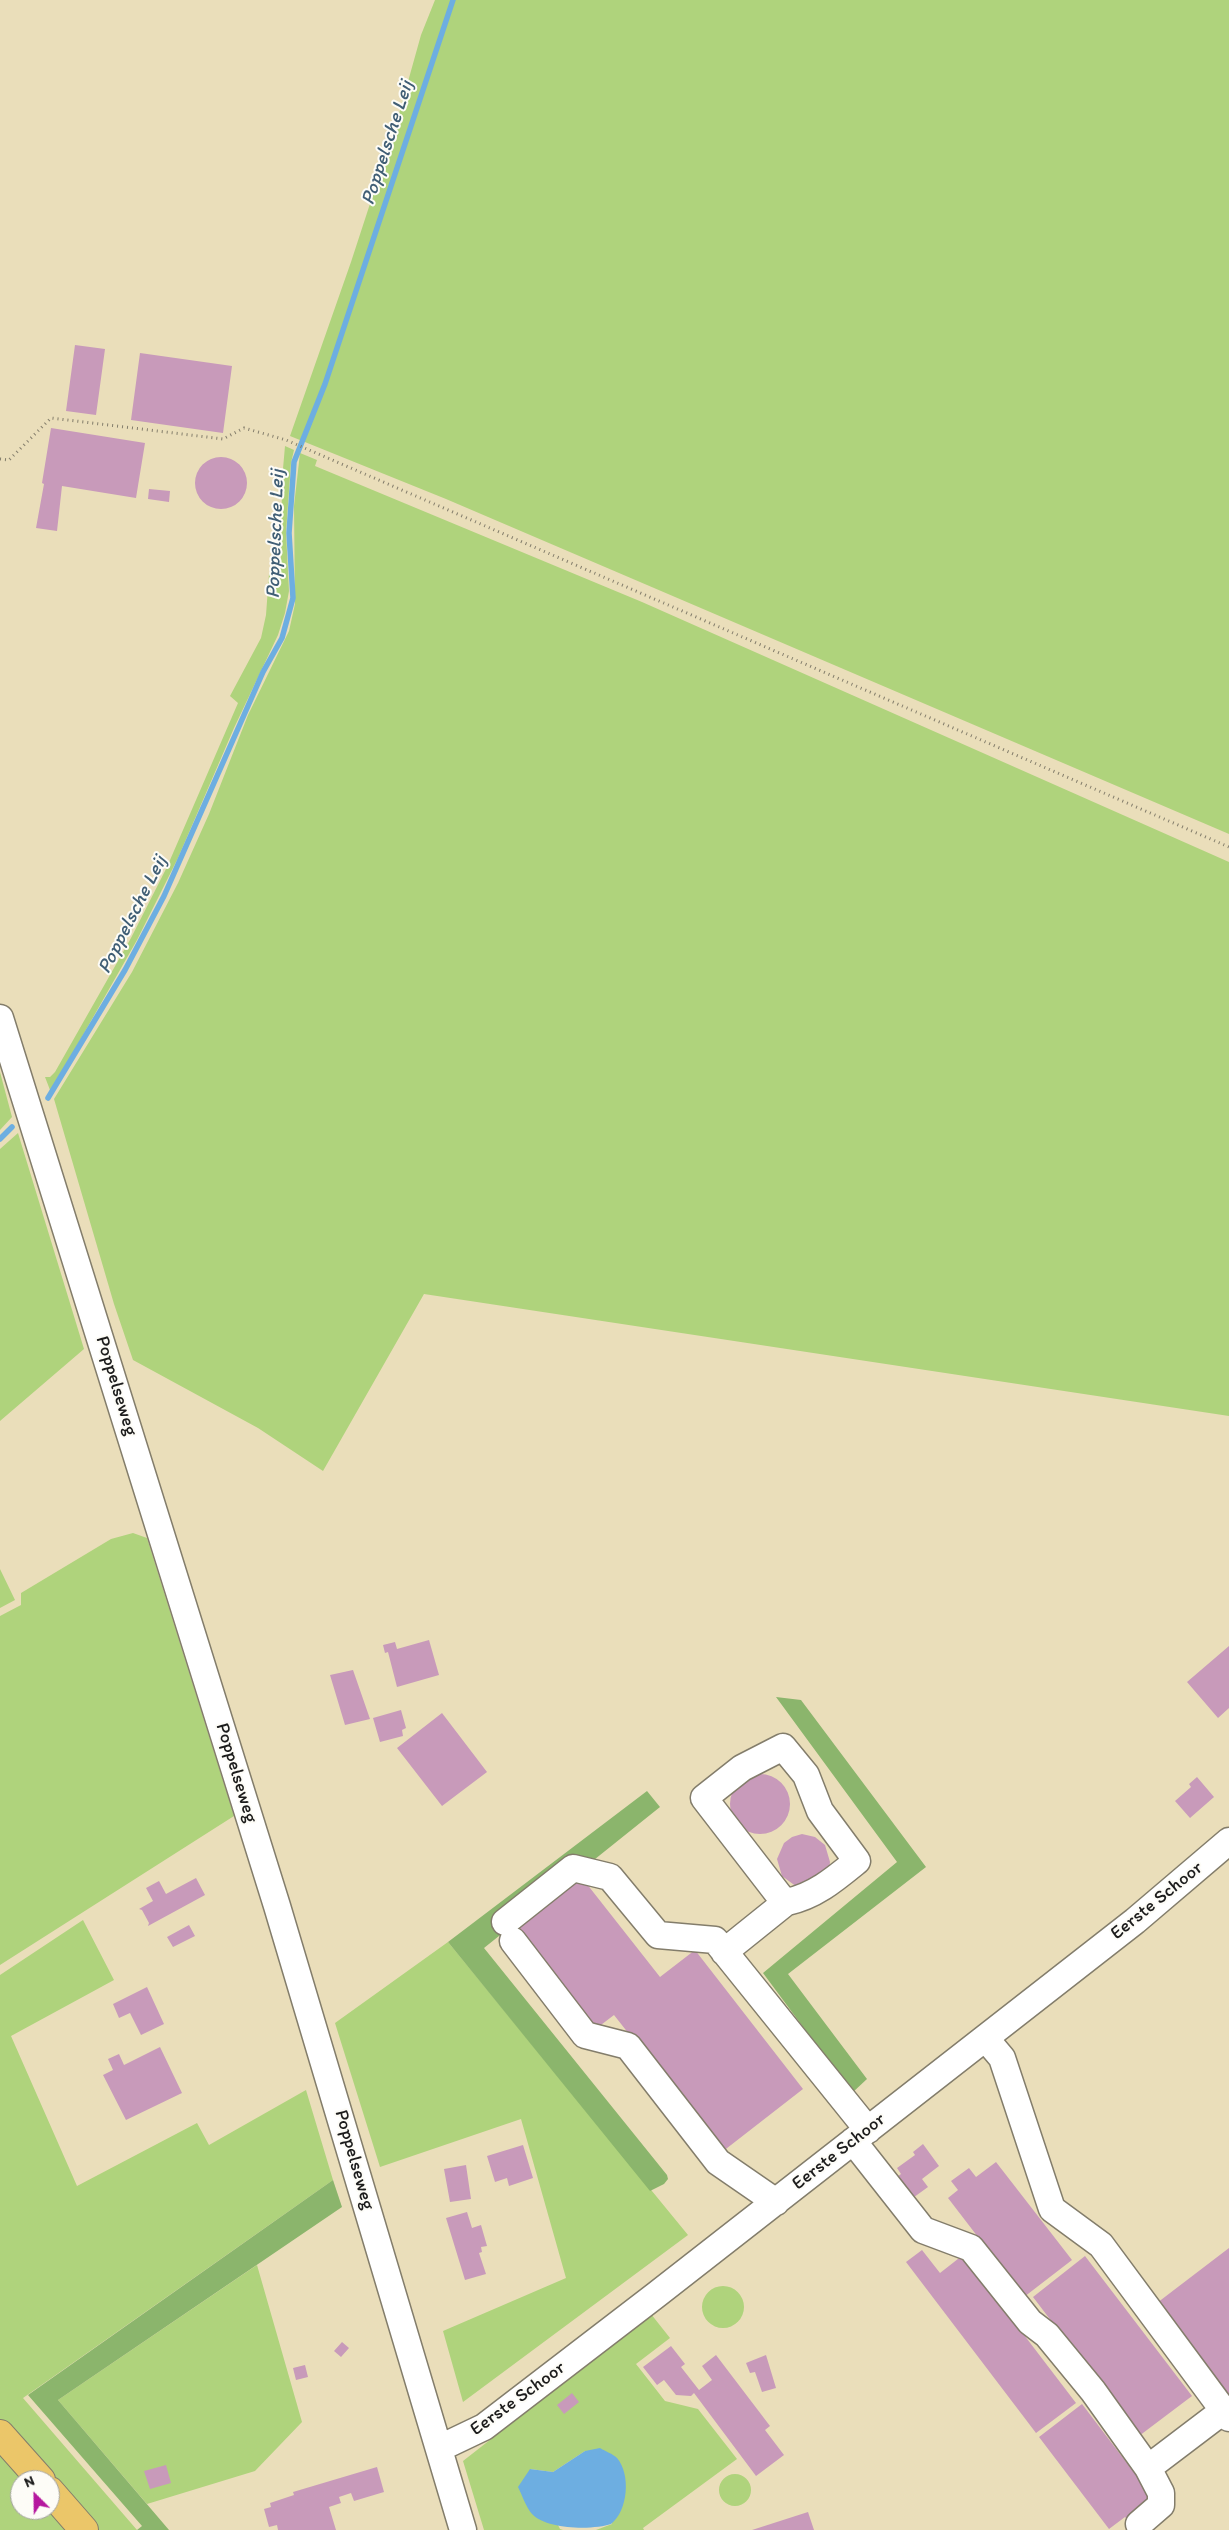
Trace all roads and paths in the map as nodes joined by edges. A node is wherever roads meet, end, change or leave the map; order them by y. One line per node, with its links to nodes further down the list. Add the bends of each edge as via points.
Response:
1 (0, 459): 2 (path, via 8,460 51,418 223,439 244,428 286,440)
2 (1229, 846)
3 (0, 1018): 12 (street, Poppelseweg, via 274,1897)
4 (1229, 1841): 7 (street, Eerste Schoor, via 1135,1921)
5 (785, 1903): 5 (street, via 805,1898 826,1886 857,1861 820,1811 806,1775 783,1747 742,1768 704,1798); 6 (street)
6 (724, 1952): 8 (street); 9 (street, via 715,1940 658,1935 610,1877 573,1868 509,1932 585,2035 628,2046 718,2162)
7 (986, 2039): 8 (street, Eerste Schoor); 10 (street, via 1002,2058 1052,2209 1101,2245)
8 (861, 2135): 9 (street, Eerste Schoor); 13 (street, via 923,2230 971,2248 1030,2322 1047,2335 1093,2391)
9 (776, 2202): 12 (street, Eerste Schoor, via 484,2427)
10 (1226, 2414): 13 (street)
11 (0, 2434): 14 (main road)
12 (440, 2448): 18 (street, Poppelseweg)
13 (1148, 2468): 16 (street, via 1161,2493 1161,2505)
14 (32, 2470)
15 (60, 2502): 17 (main road)
16 (1139, 2524)
17 (84, 2530)
18 (463, 2530)

